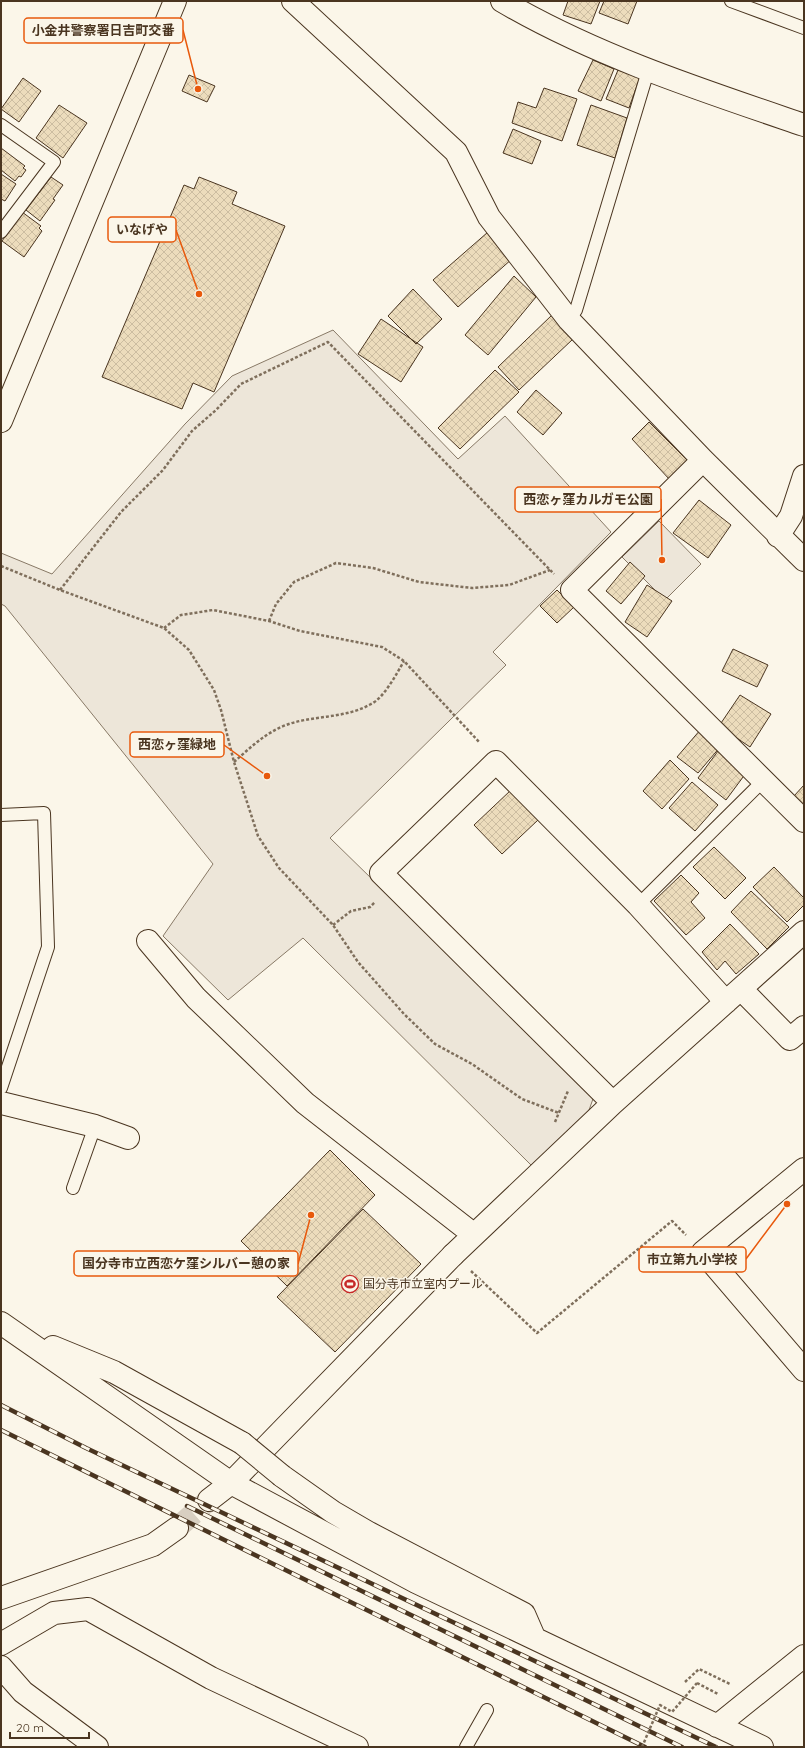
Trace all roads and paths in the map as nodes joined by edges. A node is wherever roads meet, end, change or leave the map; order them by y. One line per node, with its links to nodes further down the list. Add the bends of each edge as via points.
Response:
1 (175, 1): 11 (street)
2 (293, 1): 10 (street, via 456,152 489,217)
3 (502, 1): 6 (street, via 524,14)
4 (732, 1): 5 (lane)
5 (804, 28)
6 (648, 71): 7 (street); 10 (lane, via 576,310)
7 (804, 125)
8 (1, 126): 9 (lane, via 54,162)
9 (1, 232)
10 (570, 320): 12 (street)
11 (1, 421)
12 (703, 460): 15 (street); 20 (street)
13 (804, 476): 14 (street)
14 (798, 513): 15 (street)
15 (778, 536): 16 (street)
16 (804, 560)
17 (1, 566): 19 (path)
18 (550, 570): 19 (path, via 328,342 241,384 192,431 163,470 121,512); 20 (path); 21 (path, via 509,585 472,588 419,582 373,568 336,563 294,582 276,604)
19 (60, 590): 22 (path)
20 (572, 590): 26 (street)
21 (269, 621): 22 (path, via 213,610 181,615); 23 (path, via 300,631 382,647)
22 (164, 628): 24 (path, via 189,650 214,690)
23 (404, 661): 24 (path, via 388,686 372,704 341,715 286,725 262,738); 25 (path)
24 (234, 762): 31 (path, via 258,836 279,868)
25 (496, 762): 29 (street, via 381,873); 30 (street)
26 (763, 781): 28 (street); 30 (lane)
27 (1, 815): 37 (lane, via 44,812 48,946)
28 (804, 821)
29 (391, 883): 31 (path, via 370,907 351,911); 36 (street)
30 (638, 904): 34 (street)
31 (333, 925): 40 (path, via 358,962 404,1014 435,1044 472,1064 522,1099)
32 (804, 932): 34 (street)
33 (148, 941): 46 (street, via 196,998 305,1103)
34 (734, 995): 35 (street, via 790,1039); 39 (street)
35 (804, 1027)
36 (577, 1067): 39 (street); 40 (path)
37 (1, 1088)
38 (1, 1103): 41 (street)
39 (613, 1104): 46 (street)
40 (559, 1113): 42 (path)
41 (95, 1126): 43 (street); 45 (lane)
42 (554, 1126)
43 (128, 1138)
44 (804, 1169): 47 (street)
45 (73, 1188)
46 (473, 1234): 48 (street)
47 (703, 1252): 48 (path, via 672,1221 537,1333); 50 (street)
48 (453, 1255): 51 (street)
49 (9, 1328): 51 (street); 55 (street, bridge, via 114,1372 242,1443 282,1476 333,1512 524,1614)
50 (804, 1370)
51 (231, 1483): 52 (street); 55 (street, via 416,1582)
52 (209, 1500)
53 (177, 1528): 54 (street, via 153,1545)
54 (1, 1598)
55 (534, 1637): 63 (street)
56 (1, 1644): 65 (street, via 54,1614 88,1609 210,1678)
57 (804, 1656): 63 (street)
58 (1, 1667): 64 (street, via 23,1692)
59 (682, 1685): 60 (path, via 700,1669)
60 (736, 1688)
61 (724, 1697): 67 (path, bridge, via 697,1683 672,1712 660,1705)
62 (487, 1710): 66 (lane)
63 (717, 1726): 68 (street)
64 (98, 1747)
65 (357, 1747)
66 (466, 1747)
67 (642, 1747)
68 (762, 1747)

